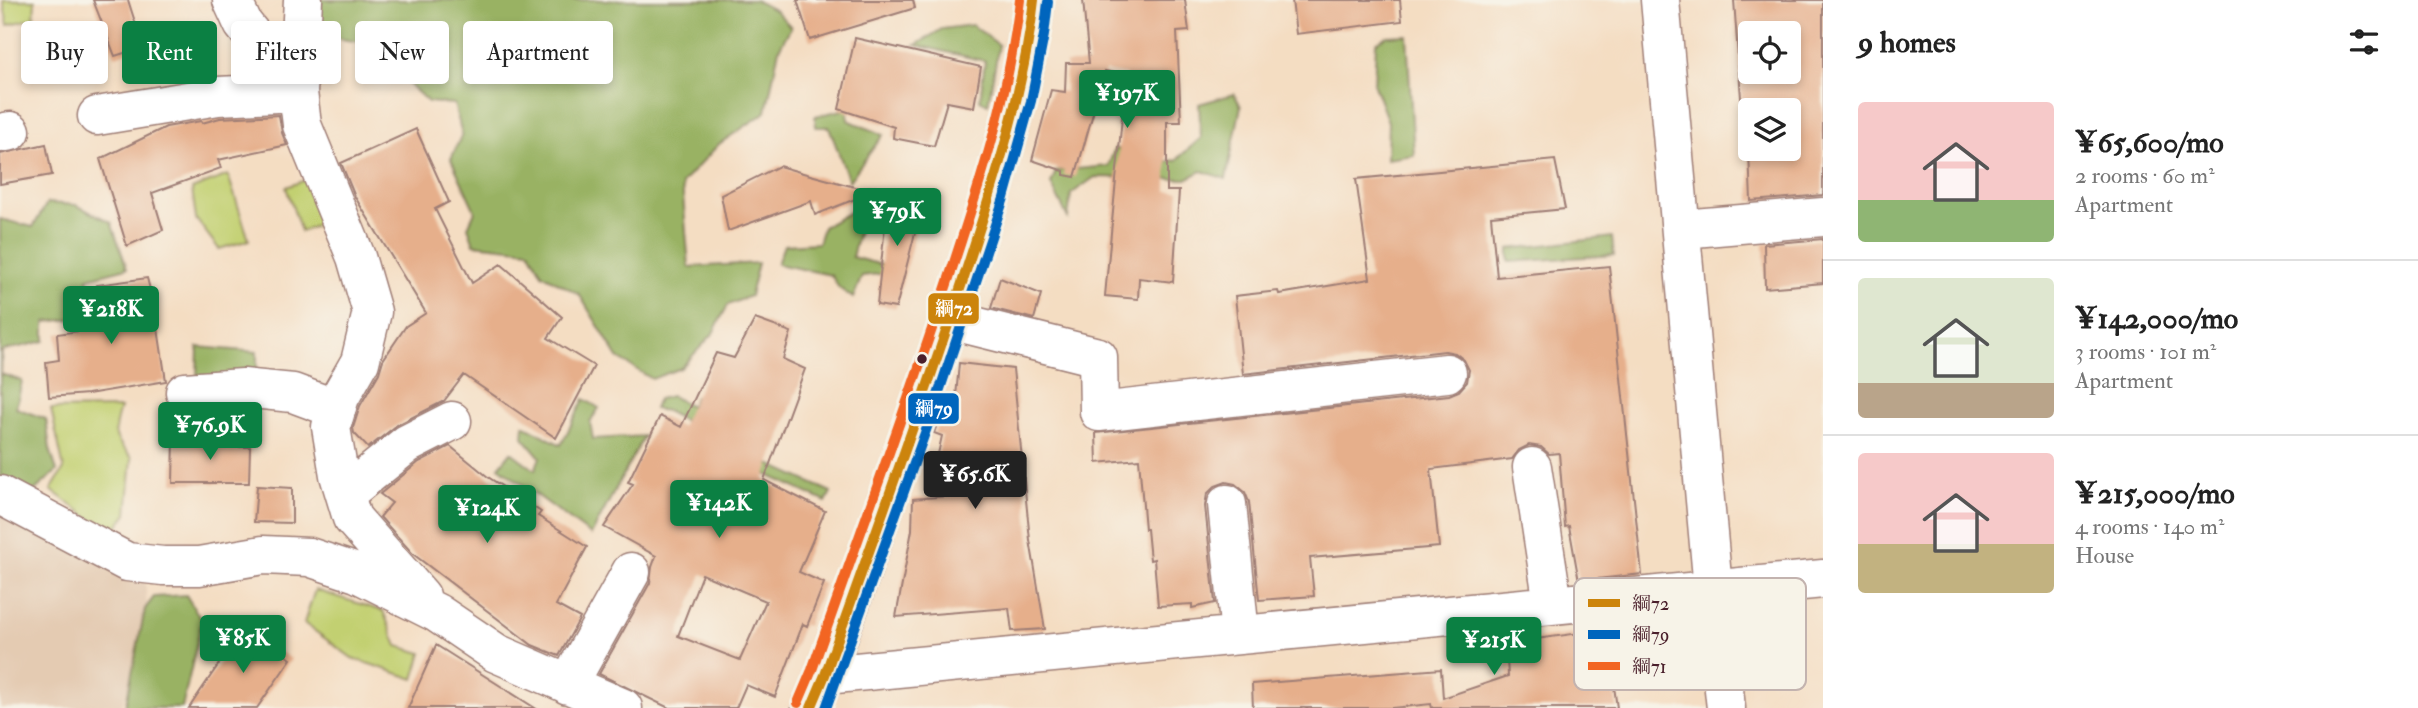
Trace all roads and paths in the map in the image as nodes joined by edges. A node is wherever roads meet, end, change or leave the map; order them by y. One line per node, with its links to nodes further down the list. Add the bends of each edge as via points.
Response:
1 (232, 0): 5 (street, via 243,24)
2 (303, 0): 5 (street)
3 (1034, 0): 9 (street, via 1031,36 1006,143)
4 (1660, 0): 8 (street)
5 (298, 92): 6 (street, via 218,96); 12 (street, via 302,125 356,257 372,312 360,362)
6 (97, 116)
7 (1823, 217): 8 (street)
8 (1682, 229): 19 (street)
9 (950, 320): 10 (street, via 1098,357 1099,412); 26 (street)
10 (1447, 373)
11 (185, 392): 12 (street, via 243,388 293,393)
12 (336, 409): 15 (street, via 331,427)
13 (452, 421): 15 (street, via 407,444)
14 (1532, 467): 21 (street)
15 (345, 494): 22 (street, via 352,518)
16 (0, 495): 22 (street, via 127,562 199,566 263,555 309,557 357,573)
17 (1227, 504): 23 (street)
18 (631, 572): 24 (street)
19 (1712, 578)
20 (1574, 602): 21 (street)
21 (1553, 604): 23 (street)
22 (437, 613): 24 (street, via 496,653)
23 (1240, 635): 26 (street)
24 (568, 685): 27 (street)
25 (1724, 690): 28 (street)
26 (818, 692)
27 (623, 708)
28 (1726, 708)

